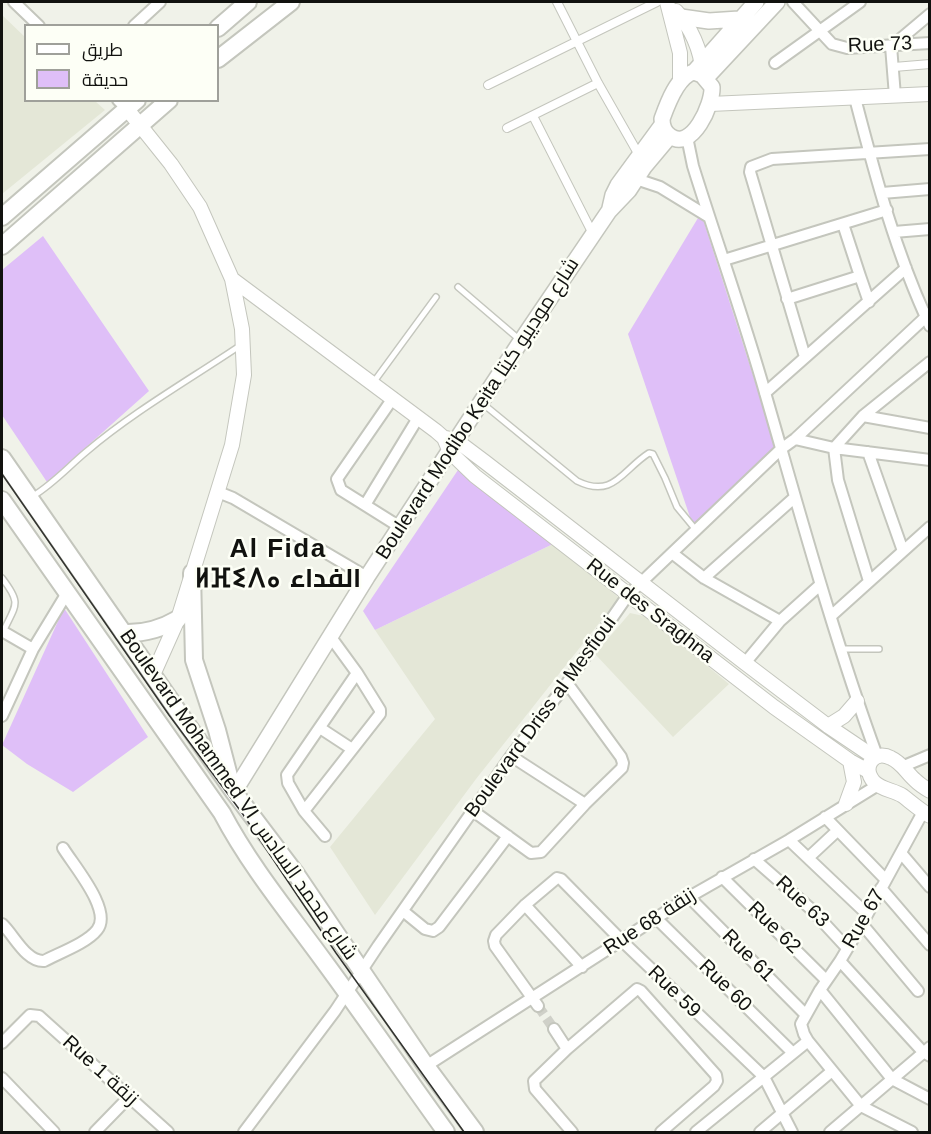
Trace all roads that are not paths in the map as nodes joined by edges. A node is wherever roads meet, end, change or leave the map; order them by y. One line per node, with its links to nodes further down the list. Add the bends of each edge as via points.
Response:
1 (14, 2): 14 (street)
2 (160, 2): 15 (street)
3 (291, 2): 21 (main road)
4 (557, 2): 18 (street)
5 (664, 2): 12 (street); 18 (street); 26 (street, via 680,52)
6 (756, 2): 13 (main road)
7 (777, 2): 25 (main road)
8 (793, 2): 17 (street)
9 (860, 2): 17 (street)
10 (243, 3): 16 (main road)
11 (930, 14): 20 (street)
12 (681, 17): 13 (main road, via 709,21); 25 (street, via 700,52)
13 (739, 19): 25 (main road)
14 (37, 24)
15 (136, 24)
16 (219, 27)
17 (820, 30): 20 (street, Rue 73, via 840,47); 22 (street)
18 (577, 42): 27 (street); 28 (street)
19 (930, 43): 20 (street, Rue 73)
20 (891, 46): 24 (street)
21 (219, 58)
22 (775, 63)
23 (930, 64): 24 (street)
24 (894, 67): 30 (street)
25 (701, 72): 26 (main road, via 689,73); 34 (main road, via 712,87)
26 (680, 82): 38 (main road, via 665,110)
27 (598, 83): 35 (street); 42 (street)
28 (488, 85)
29 (930, 94): 30 (street)
30 (895, 96): 31 (street)
31 (855, 98): 34 (street); 41 (street)
32 (167, 102): 36 (main road)
33 (127, 103): 36 (street); 48 (main road)
34 (711, 104): 39 (main road)
35 (533, 116): 37 (street); 53 (street)
36 (140, 124): 54 (main road); 59 (street, via 201,207)
37 (507, 128)
38 (666, 131): 39 (main road, via 677,139); 42 (main road, Boulevard Modibo Keita شارع موديبو كيتا); 43 (main road, Boulevard Modibo Keita شارع موديبو كيتا)
39 (687, 137): 49 (street)
40 (930, 149): 41 (street)
41 (869, 152): 45 (street); 55 (street, via 772,159 752,167 750,172)
42 (639, 155): 46 (main road, Boulevard Modibo Keita شارع موديبو كيتا, via 613,195)
43 (636, 179): 46 (main road, Boulevard Modibo Keita شارع موديبو كيتا); 49 (street, via 660,187)
44 (930, 189): 45 (street)
45 (882, 193): 47 (street)
46 (609, 210): 53 (main road, Boulevard Modibo Keita شارع موديبو كيتا)
47 (887, 210): 50 (street); 52 (street)
48 (2, 217)
49 (709, 217): 56 (street)
50 (843, 224): 55 (street); 58 (street)
51 (930, 229): 52 (street)
52 (894, 232): 57 (street)
53 (593, 234): 65 (main road, Boulevard Modibo Keita شارع موديبو كيتا)
54 (2, 246)
55 (772, 246): 56 (street); 62 (street)
56 (724, 260): 70 (street)
57 (906, 268): 63 (street); 64 (street)
58 (860, 276): 62 (street); 63 (street)
59 (232, 279): 66 (street); 69 (street, Rue des Sraghna)
60 (458, 287): 65 (lane)
61 (436, 297): 69 (lane)
62 (787, 298): 67 (street)
63 (869, 302): 67 (street)
64 (928, 319): 76 (street, Boulevard Driss al Mesfioui)
65 (521, 341): 72 (main road, Boulevard Modibo Keita شارع موديبو كيتا)
66 (242, 344): 83 (street, via 244,375 239,412); 84 (lane, via 135,416 86,452 49,487)
67 (805, 357): 70 (street)
68 (930, 362): 73 (street)
69 (373, 383): 71 (street, Rue des Sraghna)
70 (765, 393): 79 (street)
71 (393, 399): 74 (street, Rue des Sraghna); 87 (street, via 337,479 341,489)
72 (482, 403): 77 (main road, Boulevard Modibo Keita شارع موديبو كيتا); 90 (lane, via 589,487 613,484 639,460 652,454 677,507)
73 (863, 416): 75 (street); 78 (street)
74 (418, 418): 77 (street, Rue des Sraghna); 87 (street)
75 (930, 428)
76 (795, 439): 78 (street); 79 (street, Boulevard Driss al Mesfioui)
77 (450, 444): 88 (main road, Boulevard Modibo Keita شارع موديبو كيتا); 98 (street, Rue des Sraghna); 101 (street, Rue des Sraghna, via 475,476)
78 (834, 448): 80 (street); 97 (street, via 837,480)
79 (781, 449): 85 (street); 90 (street, Boulevard Driss al Mesfioui)
80 (868, 452): 82 (street); 91 (street)
81 (2, 458): 84 (main road, Boulevard Mohammed VI شارع محمد السادس)
82 (930, 460)
83 (218, 492): 93 (street); 94 (street)
84 (30, 498): 106 (main road, Boulevard Mohammed VI شارع محمد السادس)
85 (794, 498): 96 (street); 99 (street)
86 (2, 500): 100 (main road, Boulevard Mohammed VI شارع محمد السادس)
87 (365, 505): 88 (street)
88 (400, 527): 94 (main road, Boulevard Modibo Keita شارع موديبو كيتا)
89 (930, 527): 91 (street)
90 (696, 530): 92 (street, Boulevard Driss al Mesfioui)
91 (903, 551): 97 (street)
92 (672, 553): 96 (street); 98 (street, Boulevard Driss al Mesfioui)
93 (192, 573): 103 (street); 128 (main road, via 194,660)
94 (367, 577): 107 (main road, Boulevard Modibo Keita شارع موديبو كيتا)
95 (2, 578): 105 (lane, via 16,603)
96 (704, 578): 104 (street)
97 (869, 581): 102 (street)
98 (642, 582): 101 (street, Boulevard Driss al Mesfioui); 111 (street, Rue des Sraghna)
99 (820, 585): 102 (street); 104 (street)
100 (67, 593): 108 (street); 163 (main road, Boulevard Mohammed VI شارع محمد السادس, via 222,813 260,876)
101 (628, 595): 114 (street, Boulevard Driss al Mesfioui); 123 (street, Rue des Sraghna)
102 (831, 616): 109 (street)
103 (178, 619): 106 (main road, via 146,632); 113 (street)
104 (780, 621): 111 (street)
105 (2, 632): 108 (street)
106 (123, 633): 113 (main road, Boulevard Mohammed VI شارع محمد السادس)
107 (330, 636): 112 (street); 128 (main road, Boulevard Modibo Keita شارع موديبو كيتا)
108 (33, 649): 116 (street)
109 (842, 649): 110 (lane); 115 (street)
110 (879, 649)
111 (745, 663): 118 (street, Rue des Sraghna)
112 (357, 673): 119 (street); 120 (street, via 381,712)
113 (153, 675): 128 (main road, Boulevard Mohammed VI شارع محمد السادس)
114 (567, 683): 121 (street, Boulevard Driss al Mesfioui); 131 (street, via 623,763)
115 (857, 701): 118 (street); 124 (street)
116 (4, 702): 117 (street)
117 (2, 716)
118 (828, 726): 124 (street, Rue des Sraghna)
119 (320, 728): 120 (street); 133 (street, via 286,780)
120 (352, 749): 133 (street)
121 (511, 756): 131 (street); 134 (street, Boulevard Driss al Mesfioui)
122 (930, 756): 125 (street)
123 (850, 761): 124 (street, Rue des Sraghna); 132 (street, via 854,782)
124 (873, 761): 125 (street, via 881,754); 127 (street)
125 (904, 766): 126 (street)
126 (913, 778): 129 (street); 130 (street, via 910,789)
127 (878, 785): 130 (street); 132 (street, Rue 68 زنقة)
128 (233, 789): 159 (main road, Boulevard Mohammed VI شارع محمد السادس)
129 (930, 791)
130 (901, 795): 135 (street)
131 (585, 804): 139 (street, via 541,852 531,853)
132 (846, 804): 136 (street, Rue 68 زنقة)
133 (304, 811): 138 (street)
134 (473, 811): 139 (street); 150 (street, Boulevard Driss al Mesfioui)
135 (926, 814): 142 (street, Rue 67)
136 (825, 817): 137 (street); 140 (street, Rue 68 زنقة)
137 (837, 831): 143 (street); 146 (street)
138 (325, 836)
139 (508, 836): 150 (street, via 439,927 433,931 425,929)
140 (789, 840): 143 (street); 144 (street, Rue 68 زنقة)
141 (63, 848): 153 (street, via 97,902 102,919 98,930 38,961)
142 (902, 853): 146 (street, Rue 67); 147 (street)
143 (808, 858): 152 (street)
144 (754, 859): 145 (street, Rue 68 زنقة); 156 (street, Rue 63)
145 (722, 877): 148 (street, Rue 68 زنقة); 160 (street, Rue 62)
146 (883, 884): 152 (street, Rue 67); 155 (street)
147 (930, 887)
148 (689, 897): 151 (street, Rue 68 زنقة); 165 (street, Rue 61)
149 (525, 905): 154 (street, Rue 59, via 553,879 561,879); 158 (street); 164 (street, via 494,941)
150 (403, 911): 159 (street, Boulevard Driss al Mesfioui)
151 (656, 918): 154 (street, Rue 68 زنقة); 171 (street, Rue 60)
152 (864, 919): 156 (street, Rue 67); 162 (street)
153 (2, 924)
154 (621, 940): 158 (street, Rue 68 زنقة); 174 (street, Rue 59)
155 (930, 945)
156 (847, 948): 157 (street, Rue 67)
157 (840, 961): 160 (street, Rue 67); 170 (street)
158 (582, 967): 164 (street, Rue 68 زنقة)
159 (362, 970): 163 (street, Boulevard Driss al Mesfioui); 172 (main road, Boulevard Mohammed VI شارع محمد السادس)
160 (826, 980): 161 (street, Rue 67)
161 (820, 990): 165 (street, Rue 67); 176 (street)
162 (918, 991)
163 (346, 993): 184 (street, Boulevard Driss al Mesfioui); 185 (main road, Boulevard Mohammed VI شارع محمد السادس)
164 (535, 1002): 172 (street, Rue 68 زنقة)
165 (804, 1020): 167 (street)
166 (554, 1029): 169 (street)
167 (808, 1041): 171 (street); 173 (street)
168 (2, 1043): 177 (street, Rue 1 زنقة, via 29,1016 39,1016)
169 (567, 1049): 187 (street, via 533,1085); 188 (street, via 633,991 641,991 716,1075 717,1081)
170 (927, 1052): 176 (street)
171 (794, 1053): 174 (street)
172 (426, 1066): 186 (main road, Boulevard Mohammed VI شارع محمد السادس)
173 (832, 1071): 179 (street); 180 (street)
174 (764, 1077): 180 (street); 189 (street)
175 (2, 1078): 181 (street)
176 (892, 1079): 178 (street); 179 (street)
177 (129, 1097): 182 (street); 183 (street, Rue 1 زنقة)
178 (930, 1099)
179 (861, 1106): 192 (street); 193 (street)
180 (782, 1114): 190 (street); 191 (street)
181 (54, 1132)
182 (95, 1132)
183 (168, 1132)
184 (244, 1132)
185 (446, 1132)
186 (475, 1132)
187 (572, 1132)
188 (662, 1132)
189 (696, 1132)
190 (760, 1132)
191 (792, 1132)
192 (830, 1132)
193 (912, 1132)

